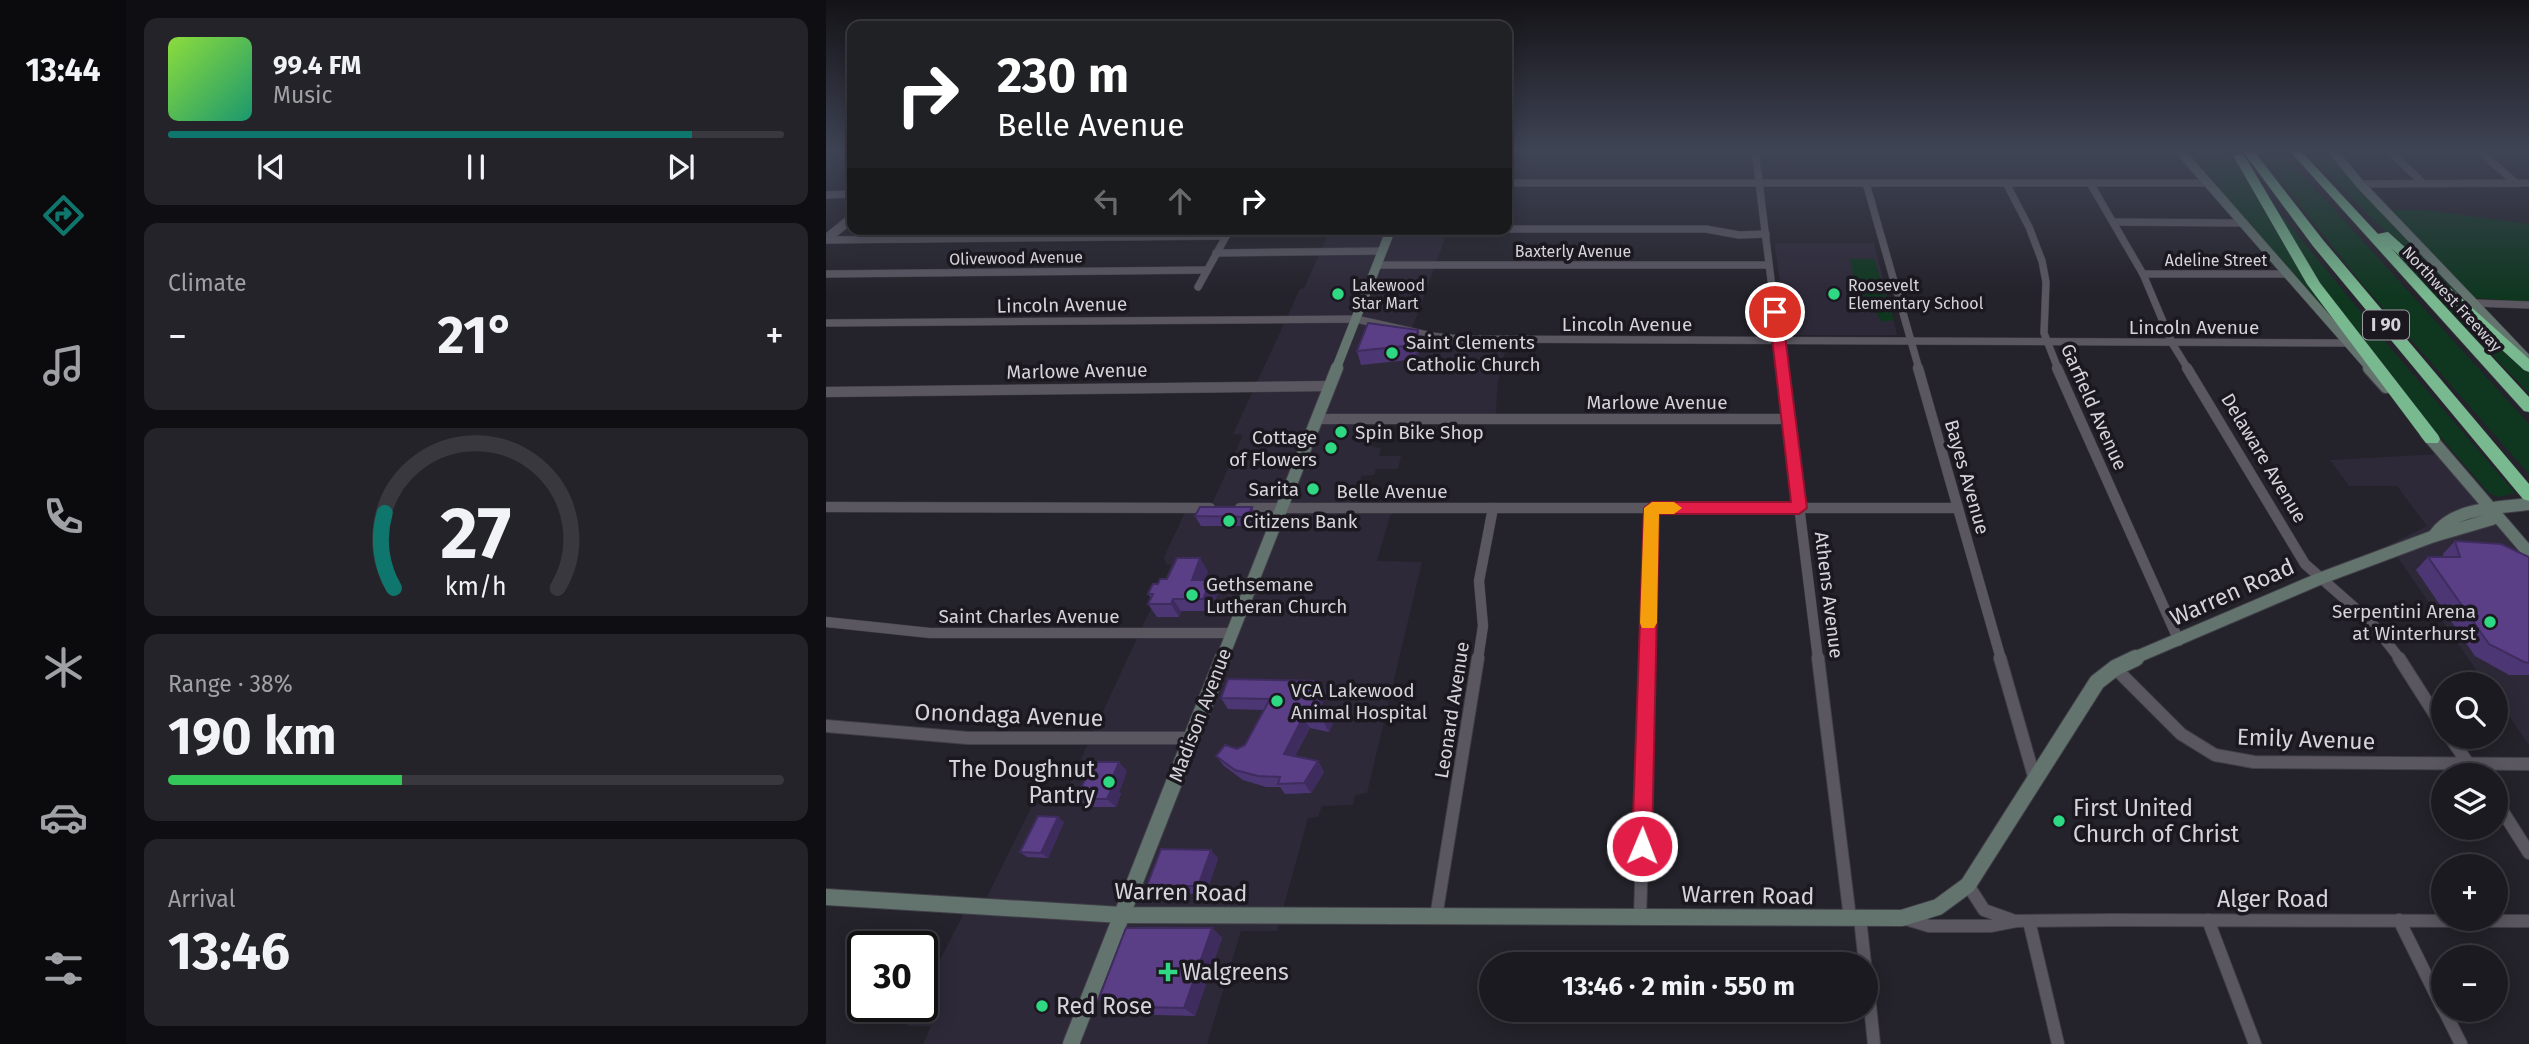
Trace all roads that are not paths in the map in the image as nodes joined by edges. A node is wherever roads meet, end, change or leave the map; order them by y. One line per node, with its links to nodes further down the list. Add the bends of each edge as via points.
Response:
1 (1761, 199): 15 (street, Athens Avenue)
2 (1870, 199): 34 (street, Bayes Avenue)
3 (2013, 199): 35 (street, Garfield Avenue, via 2045,275 2042,318)
4 (2100, 199): 12 (street, Delaware Avenue)
5 (2222, 199): 13 (main road)
6 (2265, 199): 45 (highway, via 2314,284)
7 (2285, 199): 46 (highway, I 90)
8 (2338, 199): 42 (highway, Northwest Freeway / I 90)
9 (2348, 199): 39 (highway)
10 (2374, 199): 29 (main road)
11 (847, 222): 19 (street)
12 (2114, 222): 13 (street); 26 (street, Delaware Avenue)
13 (2244, 223): 27 (main road)
14 (1512, 229): 15 (street, via 1706,229)
15 (1766, 234): 23 (street, Athens Avenue)
16 (1113, 235): 19 (street)
17 (1227, 235): 21 (street)
18 (1389, 235): 20 (main road, Madison Avenue)
19 (826, 240)
20 (1382, 251): 21 (street); 22 (main road, Madison Avenue)
21 (1216, 253): 24 (street)
22 (1377, 265): 23 (street, Baxterly Avenue); 31 (main road, Madison Avenue)
23 (1769, 265): 33 (street, Athens Avenue)
24 (1207, 270): 25 (street, Olivewood Avenue); 28 (street)
25 (826, 274)
26 (2143, 274): 27 (street, Adeline Street); 36 (street, Delaware Avenue)
27 (2288, 274): 37 (main road)
28 (1198, 286)
29 (2474, 303): 30 (street); 38 (main road)
30 (2529, 304)
31 (1356, 319): 32 (street, Lincoln Avenue); 33 (street, Lincoln Avenue, via 1460,339); 40 (main road, Madison Avenue)
32 (826, 323)
33 (1779, 341): 34 (street, Lincoln Avenue); 44 (street, Athens Avenue)
34 (1911, 341): 35 (street, Lincoln Avenue); 53 (street, Bayes Avenue)
35 (2046, 342): 36 (street, Lincoln Avenue); 59 (street, Garfield Avenue)
36 (2172, 343): 37 (street, Lincoln Avenue); 56 (street, Delaware Avenue, via 2305,564)
37 (2346, 343): 45 (main road)
38 (2529, 361)
39 (2529, 367)
40 (1329, 386): 41 (street, Marlowe Avenue); 43 (main road, Madison Avenue)
41 (826, 392)
42 (2529, 407)
43 (1316, 419): 44 (street, Marlowe Avenue); 49 (main road, Madison Avenue)
44 (1788, 419): 52 (street, Athens Avenue)
45 (2432, 439): 54 (main road)
46 (2529, 495)
47 (2529, 504): 54 (main road, Warren Road)
48 (826, 507): 49 (street, Belle Avenue)
49 (1281, 508): 50 (street, Belle Avenue); 58 (main road, Madison Avenue)
50 (1493, 508): 51 (street, Belle Avenue); 75 (street, Leonard Avenue, via 1479,581 1483,626)
51 (1652, 508): 52 (street, Belle Avenue); 74 (street)
52 (1799, 508): 53 (street, Belle Avenue); 76 (street, Athens Avenue)
53 (1958, 508): 68 (street, Bayes Avenue)
54 (2493, 509): 55 (main road); 56 (main road, Warren Road, via 2480,509 2440,526 2434,536)
55 (2529, 553)
56 (2319, 579): 59 (main road, Warren Road); 61 (street, Delaware Avenue, via 2371,621)
57 (826, 622): 58 (street, Saint Charles Avenue, via 930,633)
58 (1232, 633): 63 (main road, Madison Avenue)
59 (2179, 640): 60 (main road, Warren Road)
60 (2115, 668): 65 (street, Emily Avenue, via 2181,734 2215,755 2254,762); 68 (main road, Warren Road, via 2097,682)
61 (2431, 708)
62 (826, 726): 63 (street, Onondaga Avenue, via 993,739)
63 (1191, 738): 73 (main road, Madison Avenue)
64 (2457, 749): 65 (street)
65 (2466, 763)
66 (2508, 764): 67 (street, Emily Avenue)
67 (2529, 764)
68 (2035, 780): 71 (main road, Warren Road)
69 (2508, 820): 70 (street)
70 (2529, 853)
71 (1968, 885): 77 (main road, Warren Road, via 1937,909); 80 (street, Alger Road, via 1984,911)
72 (826, 897): 73 (main road, Warren Road)
73 (1121, 915): 75 (main road, Warren Road); 86 (main road, Madison Avenue)
74 (1640, 916): 75 (main road, Warren Road); 76 (main road, Warren Road)
75 (1436, 917)
76 (1855, 918): 77 (main road, Warren Road); 82 (street, Athens Avenue)
77 (1902, 918): 80 (street, Alger Road, via 1929,926)
78 (2208, 920): 79 (street, Alger Road); 80 (street, Alger Road); 89 (street)
79 (2399, 920): 81 (street, Alger Road); 83 (street)
80 (2022, 921): 88 (street)
81 (2529, 921)
82 (1862, 952)
83 (2431, 985)
84 (1871, 1022): 87 (street, Athens Avenue)
85 (2449, 1022): 90 (street)
86 (1071, 1044)
87 (1874, 1044)
88 (2058, 1044)
89 (2255, 1044)
90 (2460, 1044)

